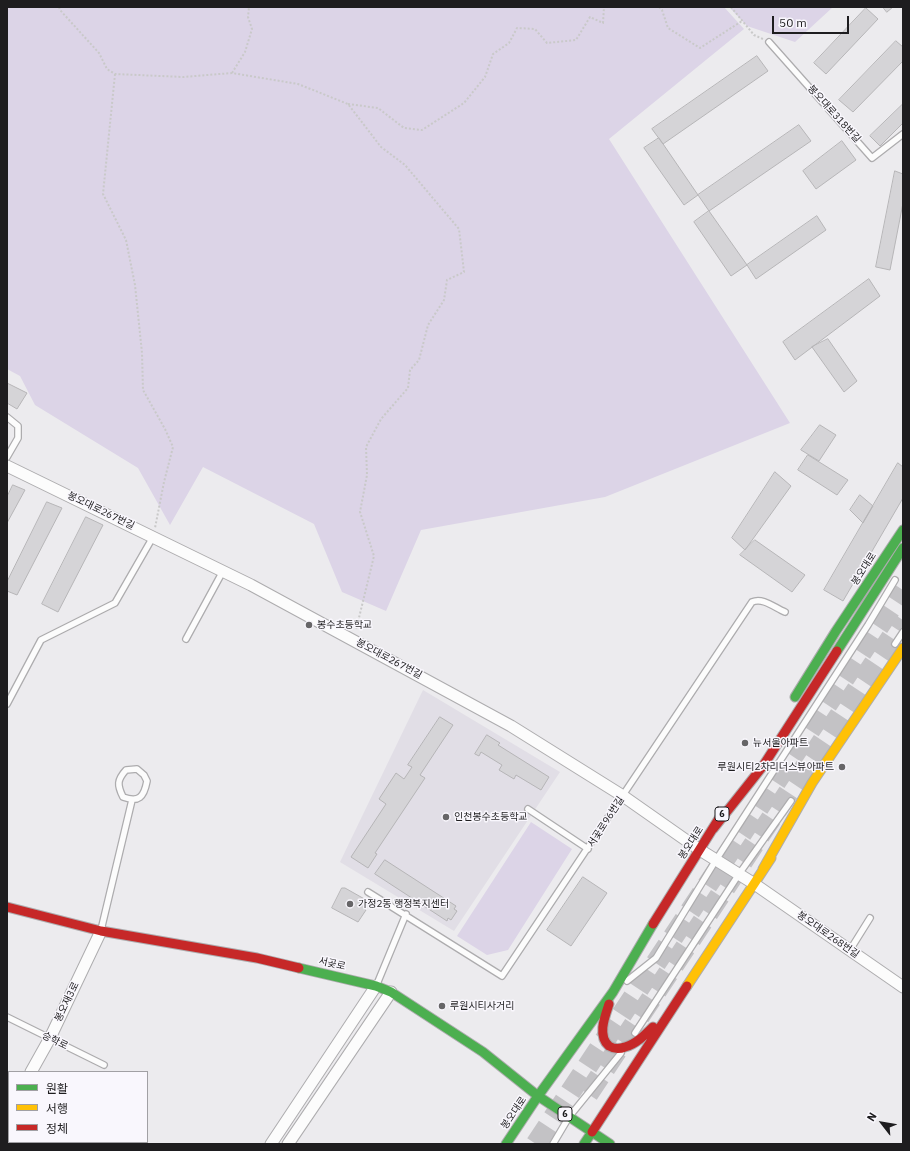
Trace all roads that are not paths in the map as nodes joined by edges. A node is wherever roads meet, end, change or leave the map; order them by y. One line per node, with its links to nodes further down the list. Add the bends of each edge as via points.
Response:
1 (769, 42): 2 (lane, 봉오대로318번길, via 872,158)
2 (903, 134)
3 (7, 417): 4 (lane, via 18,426 18,438)
4 (7, 457)
5 (7, 466): 7 (street, 봉오대로267번길)
6 (903, 530): 17 (main road, 봉오대로)
7 (154, 537): 9 (street, 봉오대로267번길); 16 (lane, via 115,603 41,640)
8 (903, 548): 24 (main road, via 763,766)
9 (223, 571): 13 (lane); 19 (street, 봉오대로267번길, via 511,726)
10 (899, 573): 27 (lane)
11 (785, 612): 19 (lane, 서곷로96번길, via 761,600 752,602)
12 (903, 632): 15 (lane)
13 (186, 639)
14 (903, 648): 28 (main road, via 812,783)
15 (890, 652)
16 (7, 704)
17 (789, 707)
18 (755, 761): 24 (main road, 봉오대로 / 6)
19 (623, 796): 25 (lane, 서곷로96번길); 26 (street, 봉오대로267번길)
20 (793, 797): 29 (lane)
21 (813, 799): 28 (main road)
22 (132, 800): 22 (lane, via 139,798 145,790 147,781 137,769 126,770 119,778 123,797); 35 (lane)
23 (528, 809): 25 (lane)
24 (713, 829): 26 (main road, 봉오대로 / 6)
25 (588, 849): 33 (lane, 서곷로96번길, via 502,976)
26 (700, 850): 27 (street, 봉오대로267번길); 40 (main road, 봉오대로 / 6)
27 (716, 860): 29 (street, 봉오대로267번길); 40 (lane, via 656,958)
28 (763, 869): 30 (main road)
29 (739, 874): 30 (street, 봉오대로267번길); 44 (lane)
30 (753, 883): 36 (street, 봉오대로268번길); 41 (main road)
31 (368, 892): 33 (lane, 서곷로96번길)
32 (7, 908): 35 (main road, 서곶로)
33 (406, 914): 37 (lane)
34 (870, 918): 36 (lane)
35 (101, 931): 37 (main road, 서곶로, via 257,958); 43 (street, 봉오재3로)
36 (850, 950): 38 (street, 봉오대로268번길)
37 (376, 986): 39 (main road, 서곶로); 50 (street)
38 (903, 987)
39 (391, 992): 47 (main road, 서곶로, via 483,1052); 51 (street)
40 (613, 992): 44 (main road, via 603,1024 603,1036 614,1049); 47 (main road, 봉오대로 / 6)
41 (666, 1015): 44 (main road, via 642,1037); 49 (main road)
42 (7, 1018): 43 (lane, 승학로)
43 (50, 1038): 45 (lane, 승학로); 46 (street, 봉오재3로)
44 (625, 1048): 48 (lane)
45 (104, 1065)
46 (32, 1071)
47 (538, 1096): 48 (main road, 서곶로 / 6); 52 (main road, 봉오대로)
48 (570, 1117): 49 (main road, 서곶로 / 6); 53 (lane)
49 (592, 1132): 54 (main road); 55 (main road, 서곶로 / 6)
50 (271, 1144)
51 (288, 1144)
52 (506, 1144)
53 (553, 1144)
54 (584, 1144)
55 (610, 1144)

